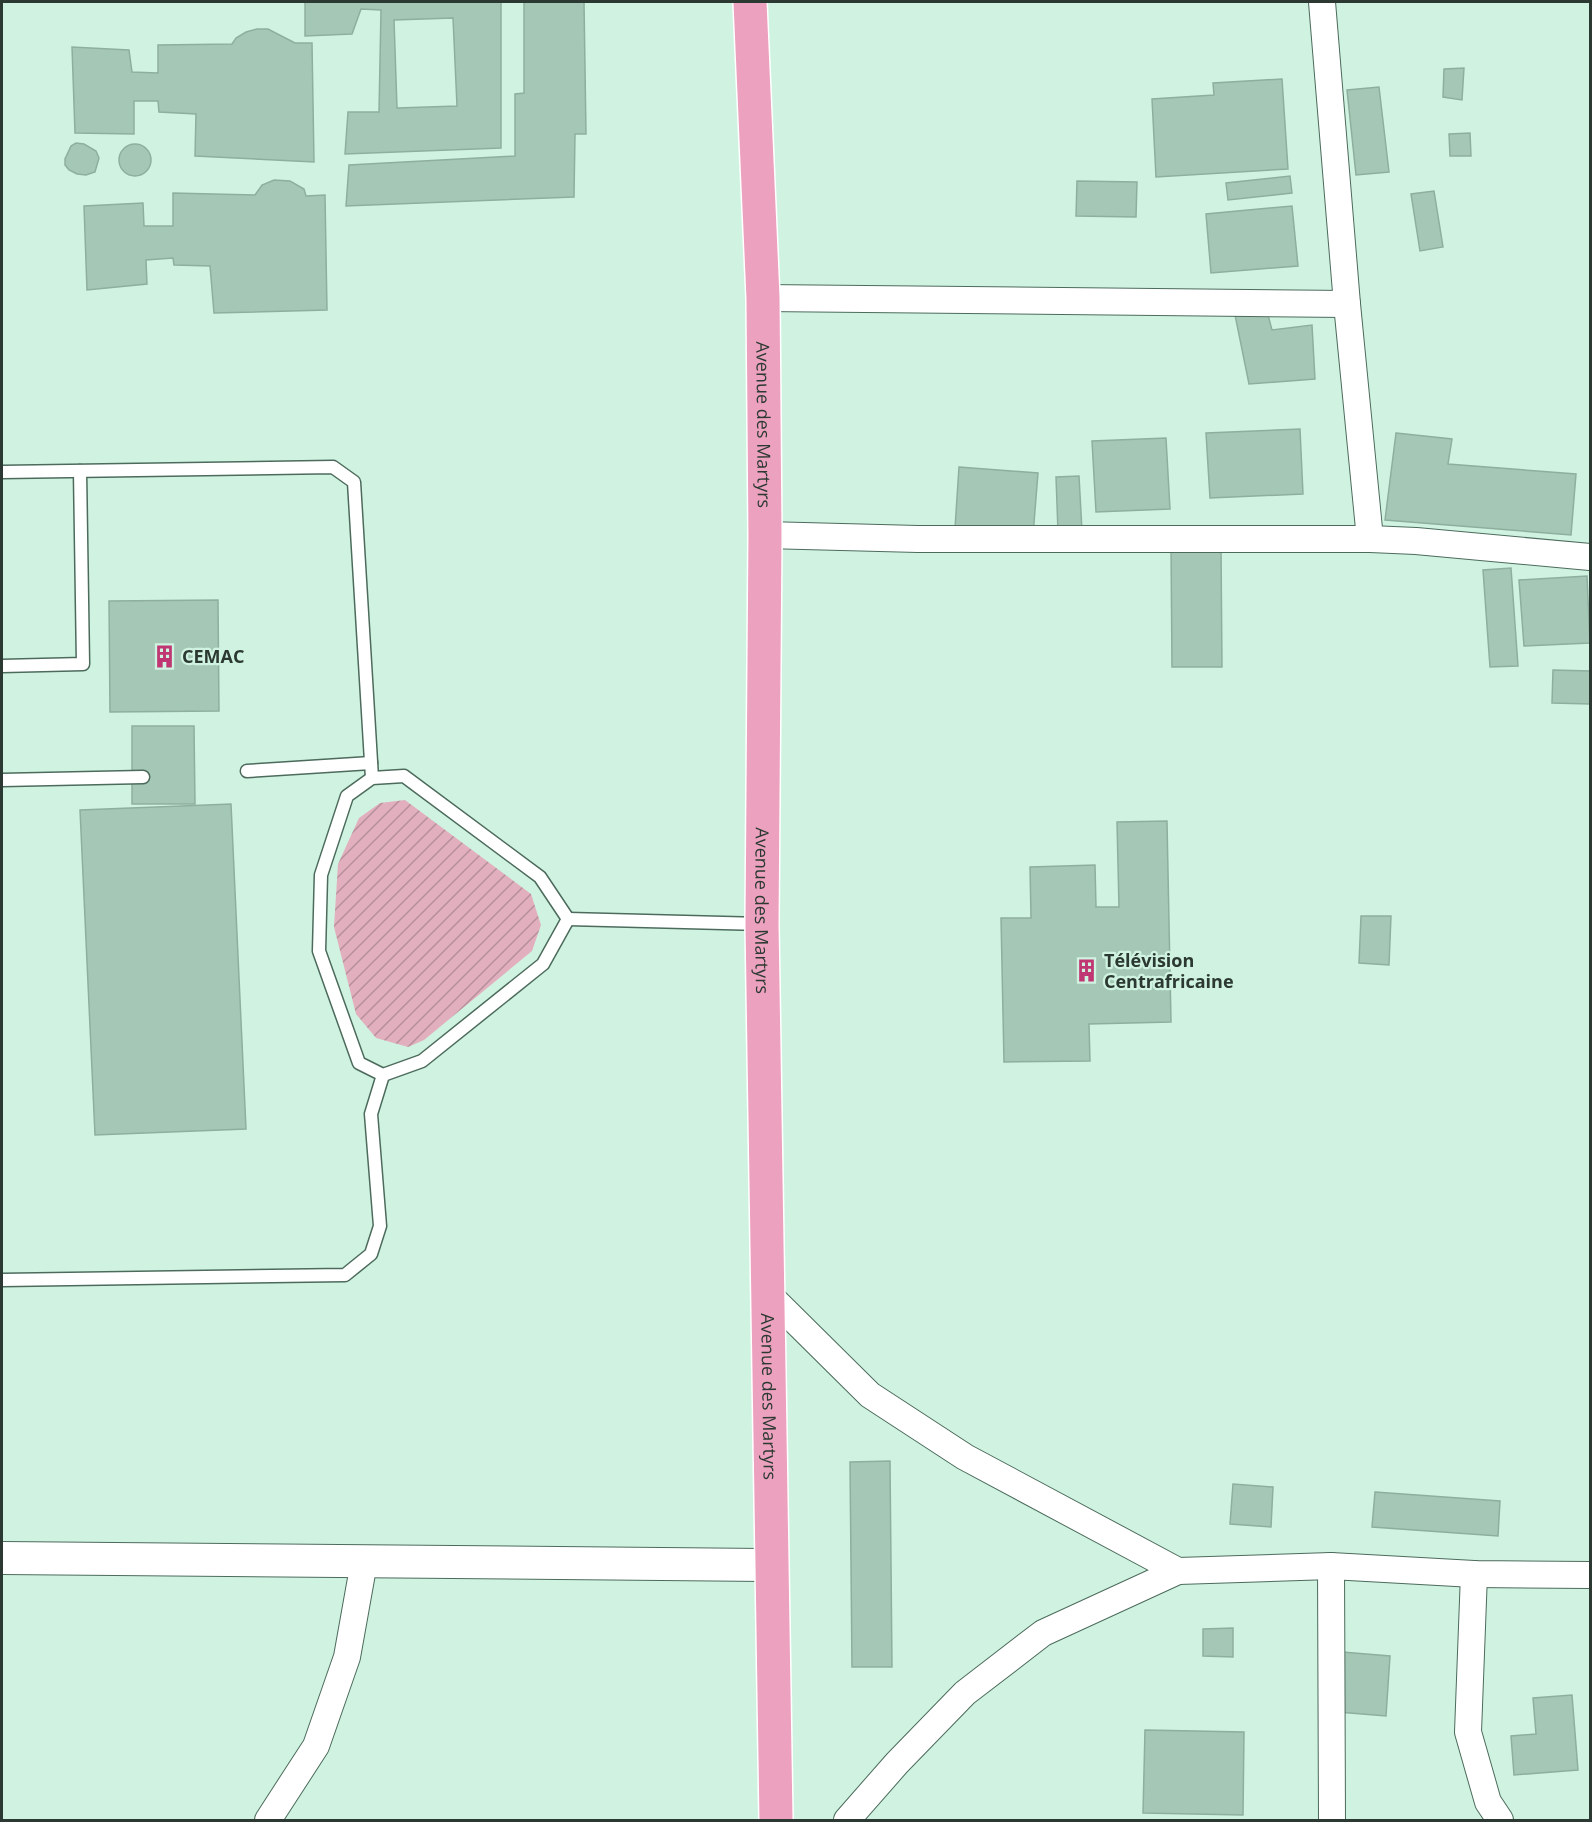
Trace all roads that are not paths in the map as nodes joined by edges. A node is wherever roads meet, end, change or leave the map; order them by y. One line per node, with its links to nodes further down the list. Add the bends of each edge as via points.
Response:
1 (750, 2): 3 (main road, Avenue des Martyrs)
2 (1322, 2): 4 (street)
3 (763, 298): 4 (street); 7 (main road, Avenue des Martyrs)
4 (1347, 304): 8 (street)
5 (80, 471): 6 (lane); 10 (lane, via 83,664); 11 (lane, via 333,467 354,482)
6 (2, 472)
7 (765, 535): 8 (street); 17 (main road, Avenue des Martyrs)
8 (1370, 539): 9 (street)
9 (1590, 558)
10 (2, 666)
11 (371, 763): 12 (lane); 14 (lane)
12 (247, 771)
13 (143, 777): 15 (lane)
14 (372, 778): 16 (lane, via 404,776 540,877); 18 (lane, via 347,796 321,875 319,951 359,1063)
15 (2, 780)
16 (568, 919): 17 (lane); 18 (lane, via 543,964 422,1061)
17 (762, 924): 20 (main road, Avenue des Martyrs)
18 (383, 1075): 19 (lane, via 371,1114 380,1226 371,1254 345,1275)
19 (2, 1280)
20 (768, 1294): 23 (main road, Avenue des Martyrs); 25 (street, via 870,1395 966,1457)
21 (2, 1558): 22 (street)
22 (364, 1562): 23 (street); 28 (street, via 347,1657 316,1746)
23 (772, 1565): 29 (main road, Avenue des Martyrs)
24 (1331, 1566): 25 (street); 26 (street); 31 (street)
25 (1178, 1571): 30 (street, via 1043,1634 965,1693)
26 (1474, 1574): 27 (street); 32 (street, via 1468,1732 1488,1802)
27 (1590, 1575)
28 (267, 1821)
29 (776, 1821)
30 (847, 1821)
31 (1332, 1821)
32 (1500, 1821)

